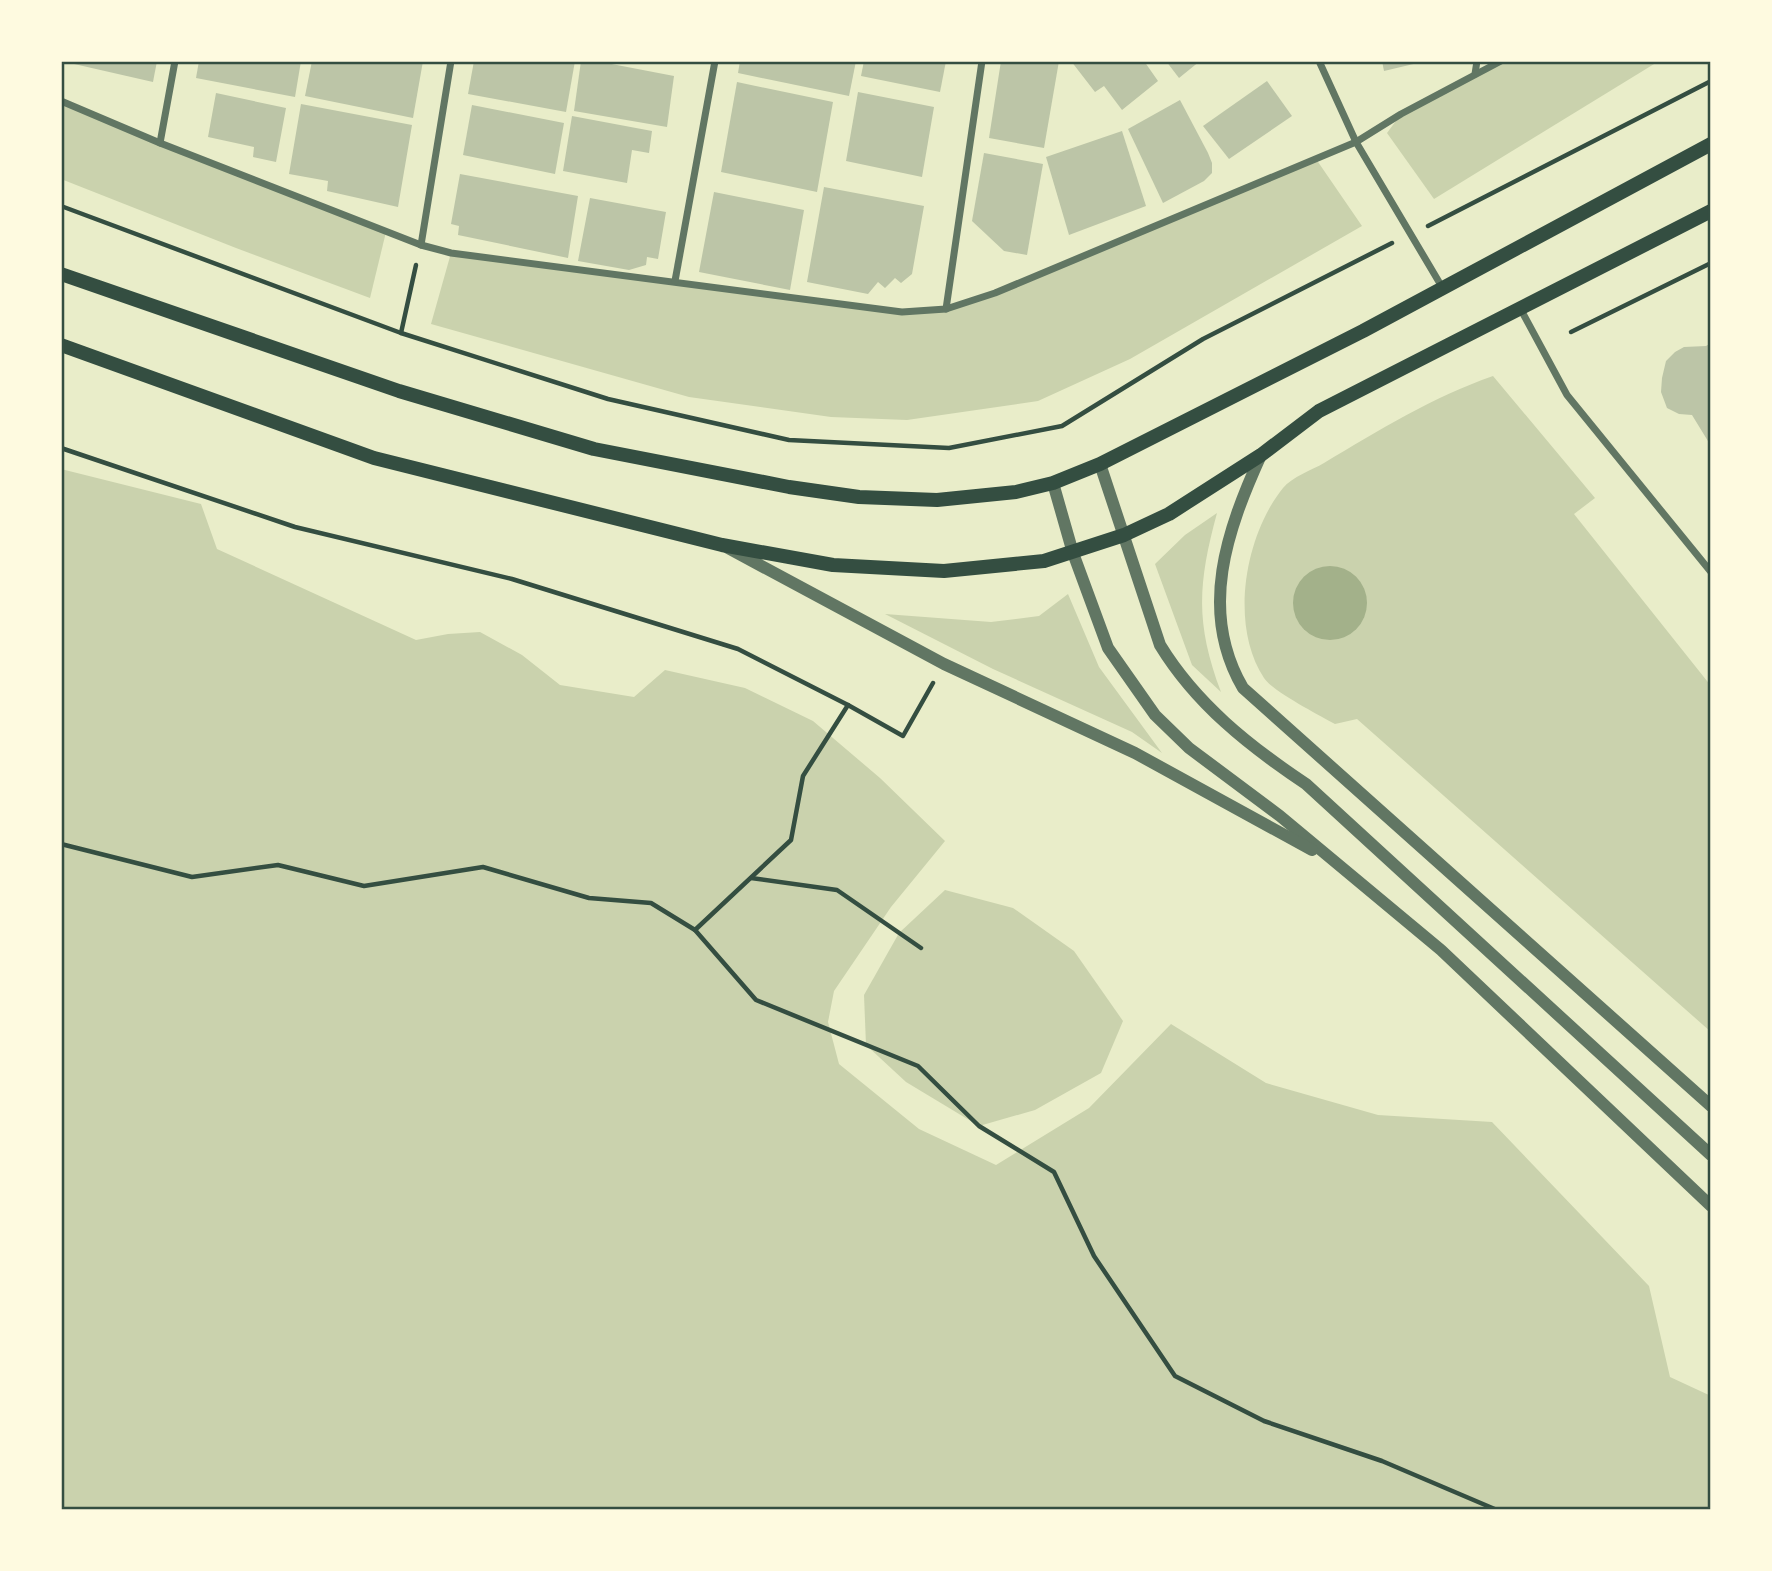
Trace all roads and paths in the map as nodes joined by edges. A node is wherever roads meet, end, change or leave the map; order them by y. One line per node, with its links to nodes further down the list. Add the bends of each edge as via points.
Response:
1 (175, 61): 11 (street)
2 (451, 61): 14 (street)
3 (715, 61): 17 (street)
4 (982, 61): 20 (street)
5 (1319, 61): 10 (street)
6 (1477, 61): 8 (street)
7 (1501, 61): 8 (street)
8 (1475, 74): 10 (street)
9 (61, 101): 11 (street)
10 (1356, 142): 18 (street); 20 (street, via 1008,288)
11 (160, 143): 14 (street)
12 (1711, 144): 18 (main road)
13 (1711, 211): 19 (main road)
14 (421, 246): 17 (street); 21 (path)
15 (1711, 264): 22 (path)
16 (61, 274): 27 (main road, via 399,391 594,449 859,497 937,500 1016,492)
17 (675, 281): 20 (street, via 902,312)
18 (1442, 287): 26 (main road)
19 (1520, 308): 25 (main road, via 1318,411); 31 (street, via 1566,395)
20 (946, 309)
21 (401, 332)
22 (1571, 332)
23 (61, 345): 29 (main road, via 374,458)
24 (61, 448): 33 (path, via 295,527 512,579 738,649)
25 (1261, 456): 28 (main road, via 1169,514); 39 (street, via 1231,529 1220,595 1224,649 1243,688)
26 (1100, 464): 27 (main road); 28 (street)
27 (1053, 483): 30 (street)
28 (1124, 535): 30 (main road); 40 (street, via 1160,645 1198,696 1233,731 1306,784)
29 (722, 545): 30 (main road, via 833,565 944,571 1044,561); 32 (street)
30 (1073, 553): 35 (street, via 1108,648 1155,715 1189,748)
31 (1711, 572)
32 (944, 664): 33 (path, via 903,736); 35 (street, via 1135,753)
33 (848, 705): 36 (path, via 803,776 791,839)
34 (61, 844): 37 (path, via 192,877 278,865 364,886 483,867 589,898 651,903)
35 (1333, 862): 41 (street, via 1441,950)
36 (750, 878): 37 (path); 38 (path, via 837,890)
37 (695, 930): 42 (path, via 756,1000 918,1066 979,1126 1054,1172 1094,1256 1175,1376 1264,1421 1381,1461)
38 (921, 948)
39 (1711, 1106)
40 (1711, 1154)
41 (1711, 1206)
42 (1497, 1510)

